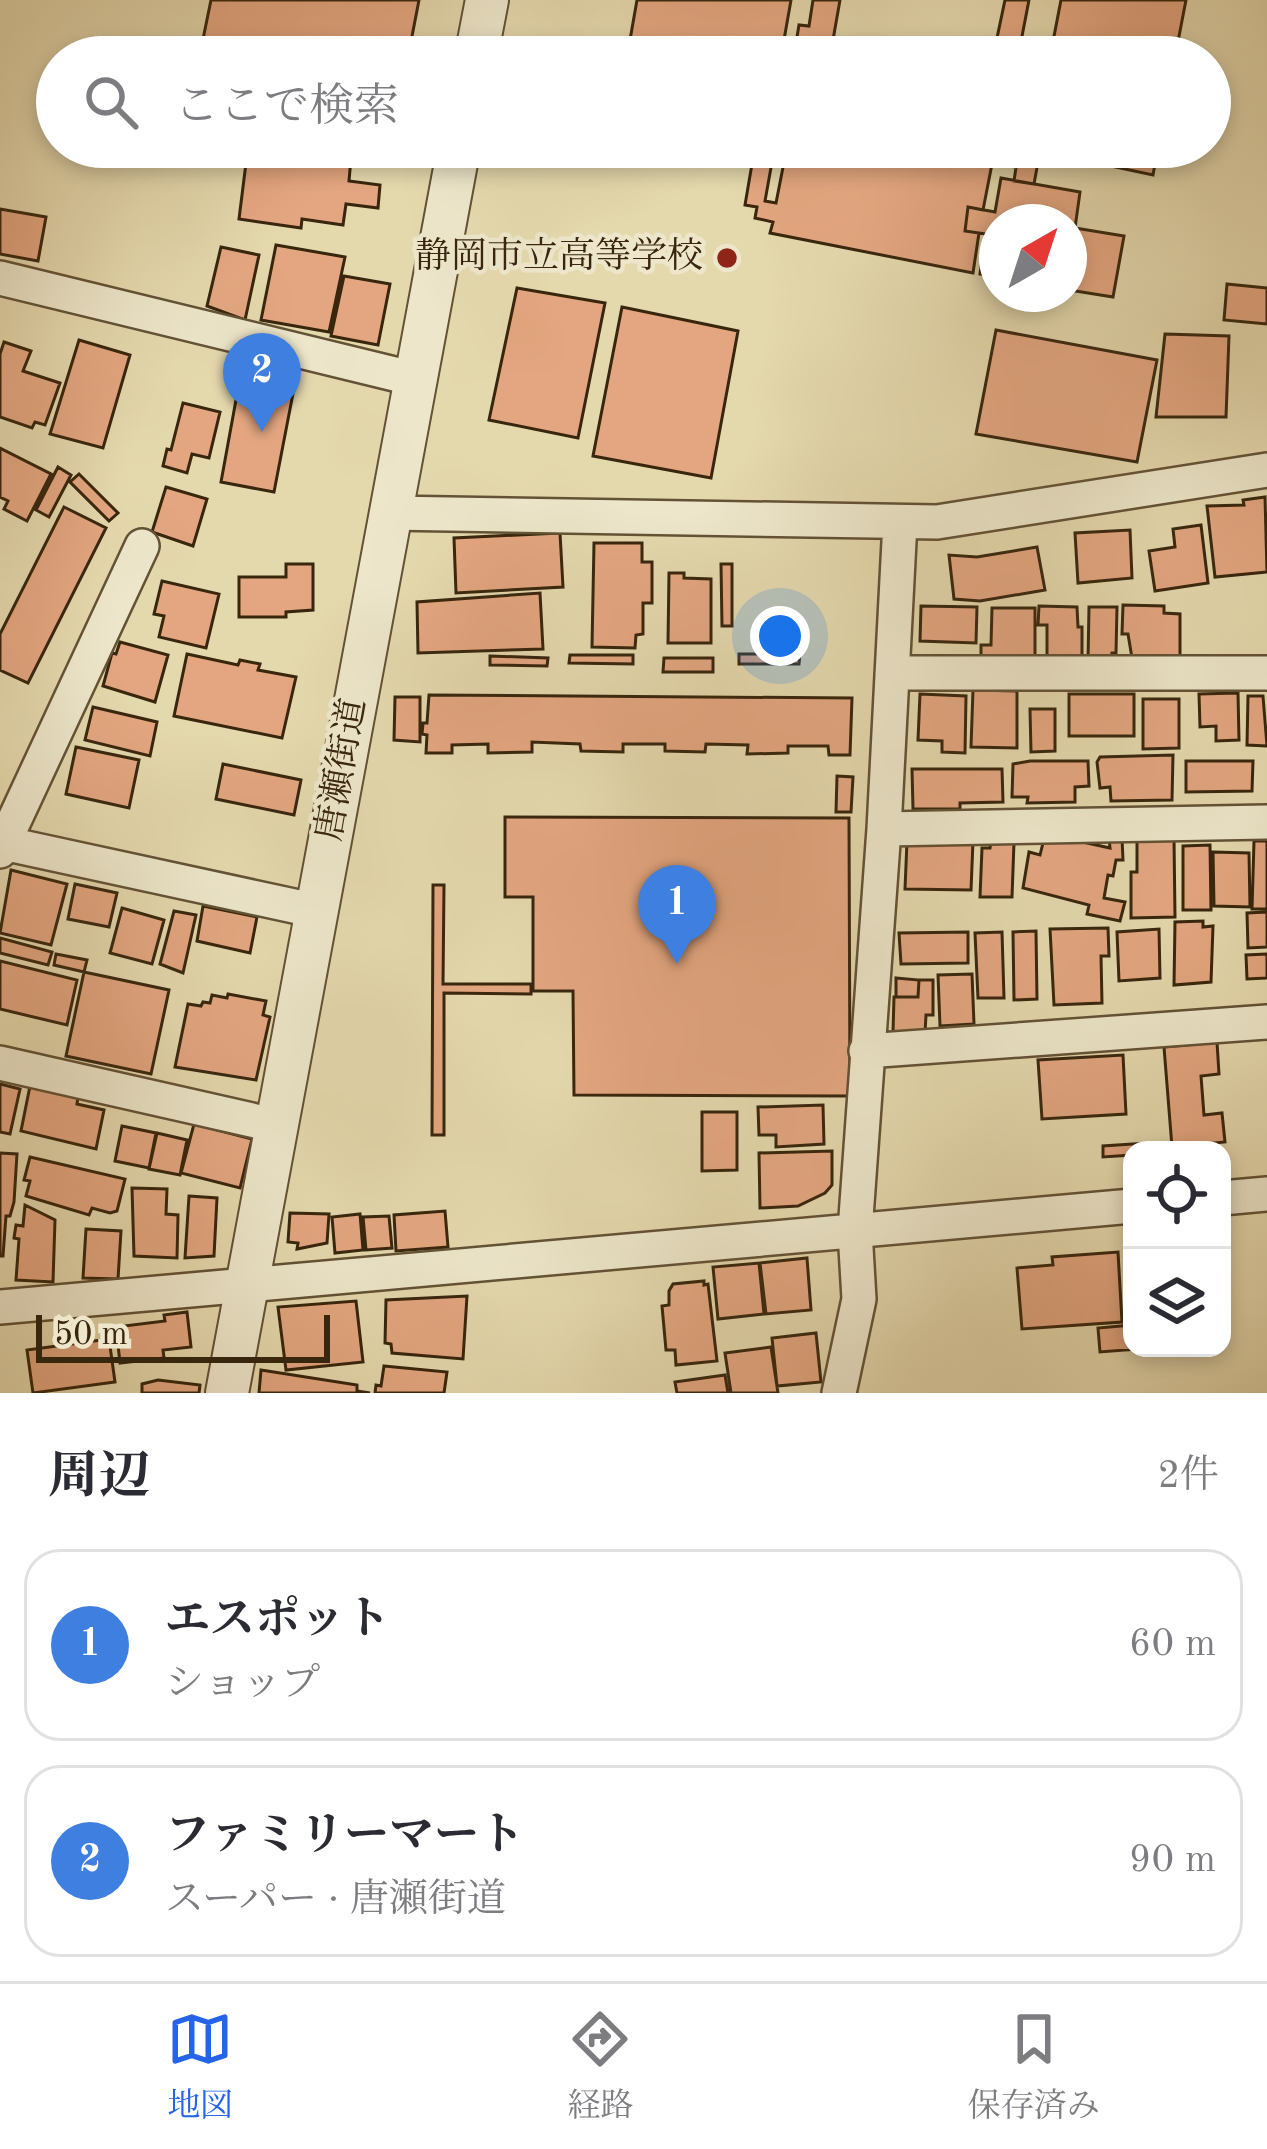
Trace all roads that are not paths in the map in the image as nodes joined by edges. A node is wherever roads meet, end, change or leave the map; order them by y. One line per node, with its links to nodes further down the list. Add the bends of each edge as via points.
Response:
1 (487, 0): 2 (street)
2 (480, 36)
3 (455, 168): 5 (street, 唐瀬街道)
4 (0, 278): 5 (street)
5 (415, 380): 7 (street, 唐瀬街道)
6 (1267, 470): 8 (street)
7 (389, 513): 8 (street); 15 (street, 唐瀬街道)
8 (900, 522): 10 (street)
9 (142, 546): 14 (street)
10 (892, 673): 11 (street); 13 (street)
11 (1267, 673)
12 (1267, 823): 13 (street)
13 (884, 829): 17 (street)
14 (2, 847): 15 (street)
15 (317, 911): 19 (street, 唐瀬街道)
16 (1267, 1022): 17 (street)
17 (866, 1051): 23 (street)
18 (0, 1063): 19 (street)
19 (278, 1126): 24 (street, 唐瀬街道)
20 (1267, 1194): 21 (street)
21 (1231, 1197)
22 (1123, 1207): 23 (street)
23 (855, 1231): 24 (street); 27 (street, via 859,1299)
24 (249, 1284): 25 (street); 26 (street, 唐瀬街道)
25 (0, 1307)
26 (227, 1393)
27 (839, 1393)

